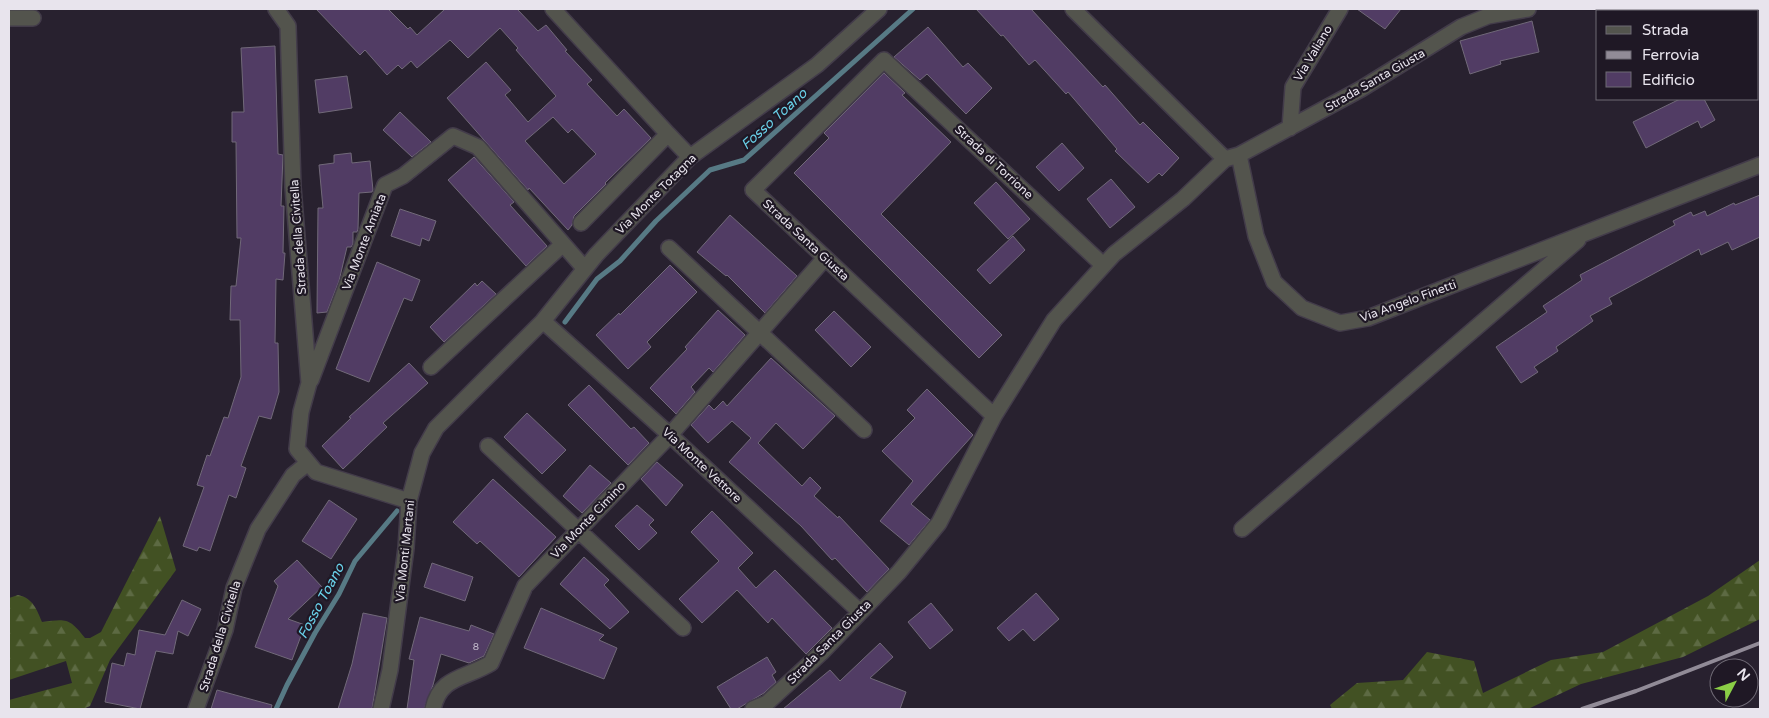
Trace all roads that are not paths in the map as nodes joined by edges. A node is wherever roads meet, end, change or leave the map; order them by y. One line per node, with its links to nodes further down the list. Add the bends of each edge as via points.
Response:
1 (276, 9): 25 (street, Strada della Civitella, via 288,26 294,187)
2 (553, 9): 11 (street)
3 (879, 9): 12 (street, Via Monte Totagna, via 817,66)
4 (1073, 9): 13 (street)
5 (1340, 9): 10 (street, Via Valiano, via 1293,87)
6 (1528, 9): 10 (street, Strada Santa Giusta, via 1488,16 1461,27)
7 (9, 18): 8 (street)
8 (33, 18)
9 (884, 60): 19 (street, Strada Santa Giusta, via 753,190); 20 (street, Strada di Torrione)
10 (1290, 128): 13 (street, Strada Santa Giusta)
11 (668, 134): 12 (street); 15 (street)
12 (690, 157): 21 (street, Via Monte Totagna)
13 (1232, 157): 16 (street, Via Angelo Finetti, via 1274,282 1302,308 1340,323 1368,318); 20 (street, Strada Santa Giusta)
14 (1760, 165): 16 (street, Via Angelo Finetti)
15 (581, 223)
16 (1587, 233): 33 (street, Via Angelo Finetti)
17 (563, 244): 21 (street, Via Monte Amiata); 24 (street); 25 (street, Via Monte Amiata, via 478,147 452,136 386,185)
18 (669, 248): 23 (street)
19 (825, 258): 23 (street, Via Monte Cimino); 26 (street, Strada Santa Giusta)
20 (1103, 265): 26 (street, Strada Santa Giusta, via 1054,320)
21 (585, 269): 22 (street, Via Monte Totagna)
22 (544, 321): 28 (street, Via Monte Vettore); 31 (street, Via Monti Martani, via 436,428 422,453)
23 (758, 331): 27 (street); 28 (street, Via Monte Cimino)
24 (431, 367)
25 (310, 383): 30 (street, Strada della Civitella, via 301,412 297,449)
26 (994, 416): 34 (street, Strada Santa Giusta, via 939,523 899,572)
27 (864, 430)
28 (670, 435): 32 (street, Via Monte Cimino); 34 (street, Via Monte Vettore)
29 (488, 446): 32 (street)
30 (308, 463): 31 (street, via 316,472); 36 (street, Strada della Civitella, via 293,475 258,529 234,588 225,630)
31 (409, 501): 37 (street, Via Monti Martani, via 390,670)
32 (577, 530): 35 (street); 38 (street, Via Monte Cimino, via 525,586 491,663 439,690)
33 (1242, 530)
34 (859, 611): 39 (street, Strada Santa Giusta, via 767,703)
35 (683, 628)
36 (196, 709)
37 (381, 709)
38 (433, 709)
39 (753, 709)

